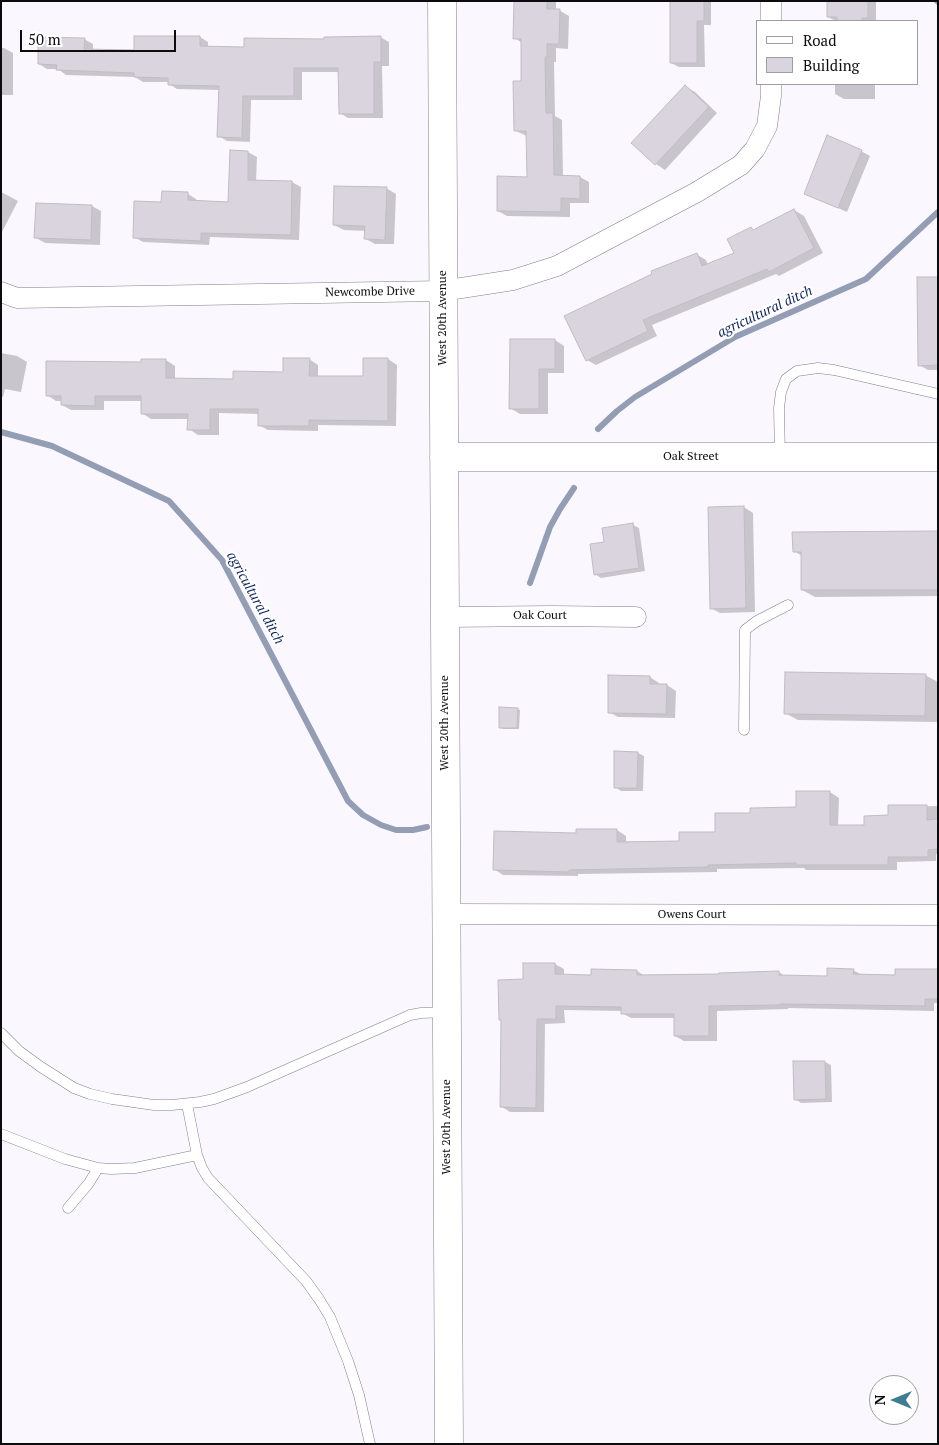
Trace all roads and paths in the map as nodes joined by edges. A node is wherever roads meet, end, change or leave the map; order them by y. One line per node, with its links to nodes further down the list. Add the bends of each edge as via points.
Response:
1 (442, 1): 5 (street, West 20th Avenue)
2 (771, 1): 3 (street)
3 (771, 20)
4 (771, 85): 5 (street, Newcombe Drive, via 767,126 755,149 740,165 557,266 513,280)
5 (442, 291): 6 (street, Newcombe Drive, via 17,298); 8 (street, West 20th Avenue)
6 (1, 292)
7 (938, 394): 9 (lane, via 834,370 797,371 786,379 781,392)
8 (444, 457): 9 (street, Oak Street); 12 (street, West 20th Avenue)
9 (780, 457): 10 (street, Oak Street)
10 (938, 457)
11 (788, 605): 14 (lane, via 745,630)
12 (444, 617): 13 (street, Oak Court); 15 (street, West 20th Avenue)
13 (636, 617)
14 (744, 730)
15 (446, 914): 16 (street, Owens Court); 17 (street, West 20th Avenue)
16 (938, 915)
17 (447, 1012): 19 (lane, via 410,1015 247,1087 214,1099); 25 (street, West 20th Avenue)
18 (1, 1033): 19 (lane, via 41,1068 74,1088 134,1103)
19 (187, 1104): 21 (lane)
20 (1, 1134): 22 (lane, via 65,1160)
21 (197, 1155): 22 (lane, via 135,1168); 24 (lane, via 216,1188 319,1298 348,1361)
22 (98, 1168): 23 (lane)
23 (68, 1208)
24 (370, 1444)
25 (449, 1444)

